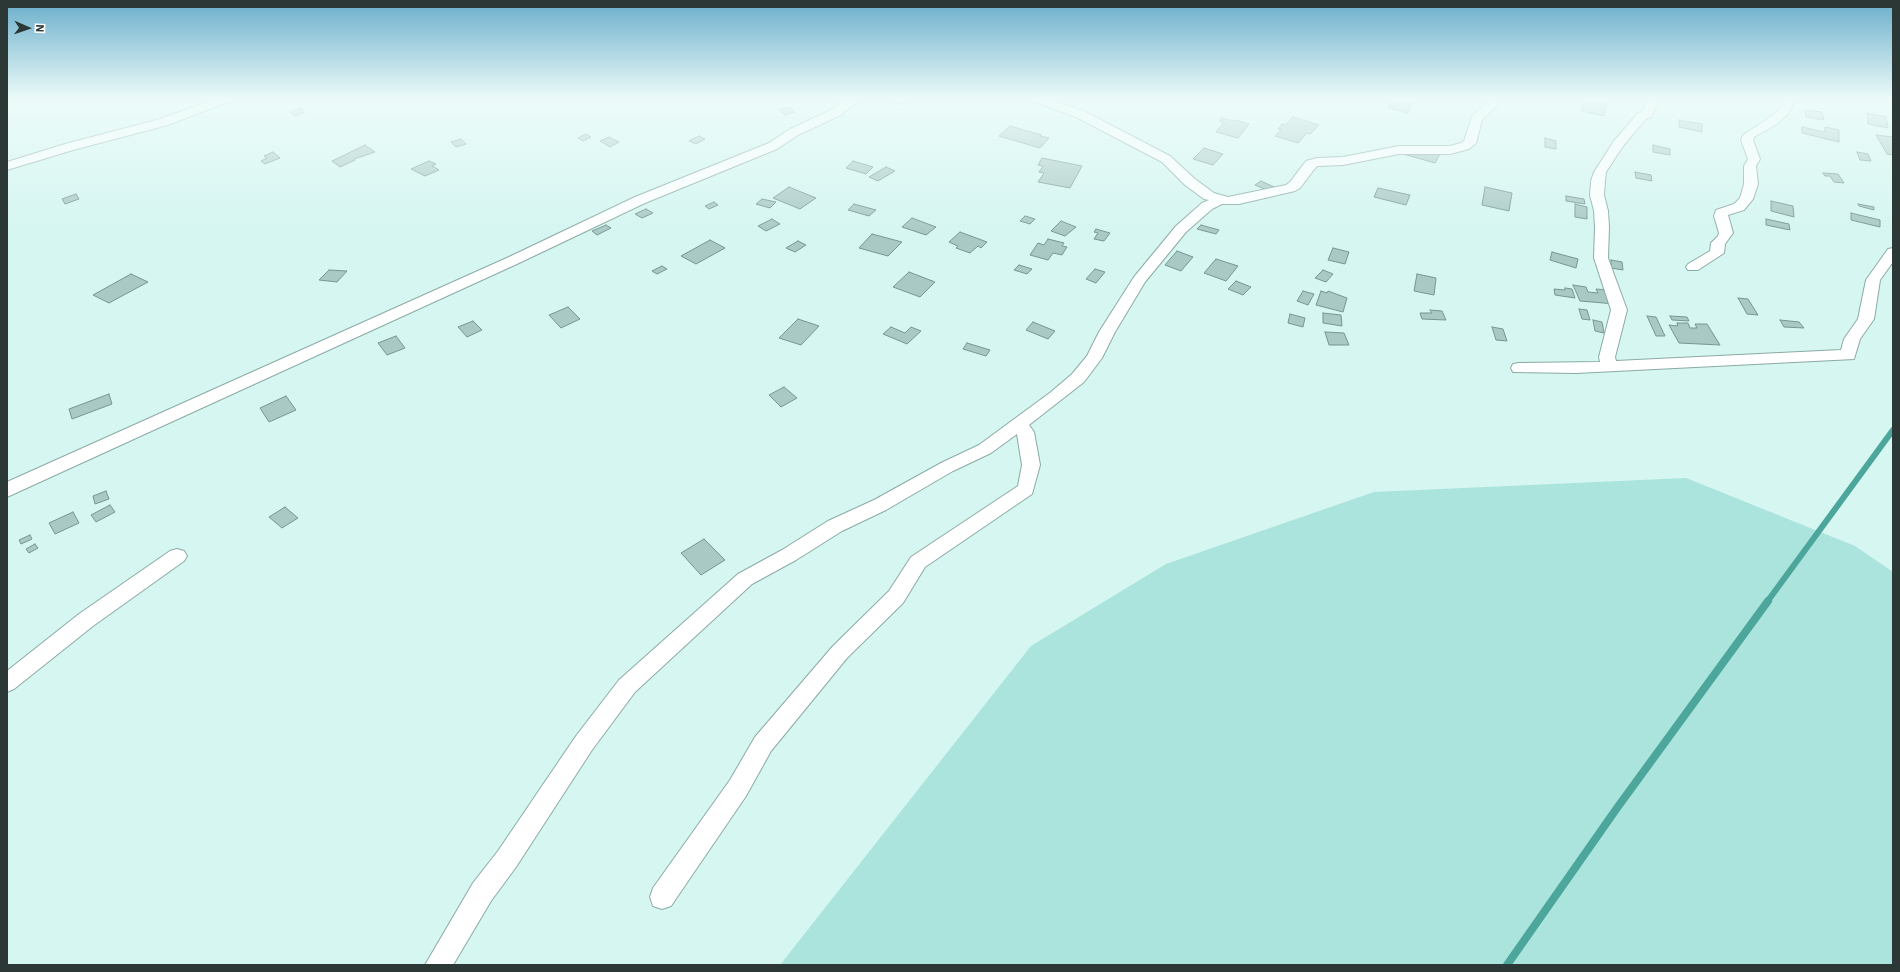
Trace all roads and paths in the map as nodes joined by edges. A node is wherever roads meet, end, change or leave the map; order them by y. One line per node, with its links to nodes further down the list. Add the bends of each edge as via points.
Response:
1 (78, 144): 7 (street)
2 (773, 144): 14 (street, via 640,200 514,260)
3 (1139, 144): 8 (street, via 1166,159 1200,191)
4 (1466, 144): 8 (street, via 1458,149 1398,150 1343,161 1317,162 1311,164 1295,185 1282,191 1239,200)
5 (1618, 144): 11 (street, via 1600,172 1597,196 1601,211 1601,258 1619,310 1607,357)
6 (1749, 144): 10 (street, via 1754,159 1750,166 1751,184 1746,199 1739,207 1721,213 1726,233 1718,243 1717,253)
7 (7, 166)
8 (1219, 200): 13 (street, via 1207,206 1181,229 1139,280 1094,358 1078,378)
9 (1893, 252): 11 (street, via 1873,280 1866,319 1852,339 1848,355)
10 (1693, 267)
11 (1609, 366): 12 (street)
12 (1518, 368)
13 (1019, 425): 17 (street, via 1025,432 1031,465 1026,489 918,562 896,597 840,652 763,744 738,788); 18 (street, via 985,449 835,526 745,579 652,661 627,686 584,743 482,892)
14 (7, 490)
15 (177, 556): 16 (street, via 92,615)
16 (7, 683)
17 (662, 897)
18 (438, 965)

